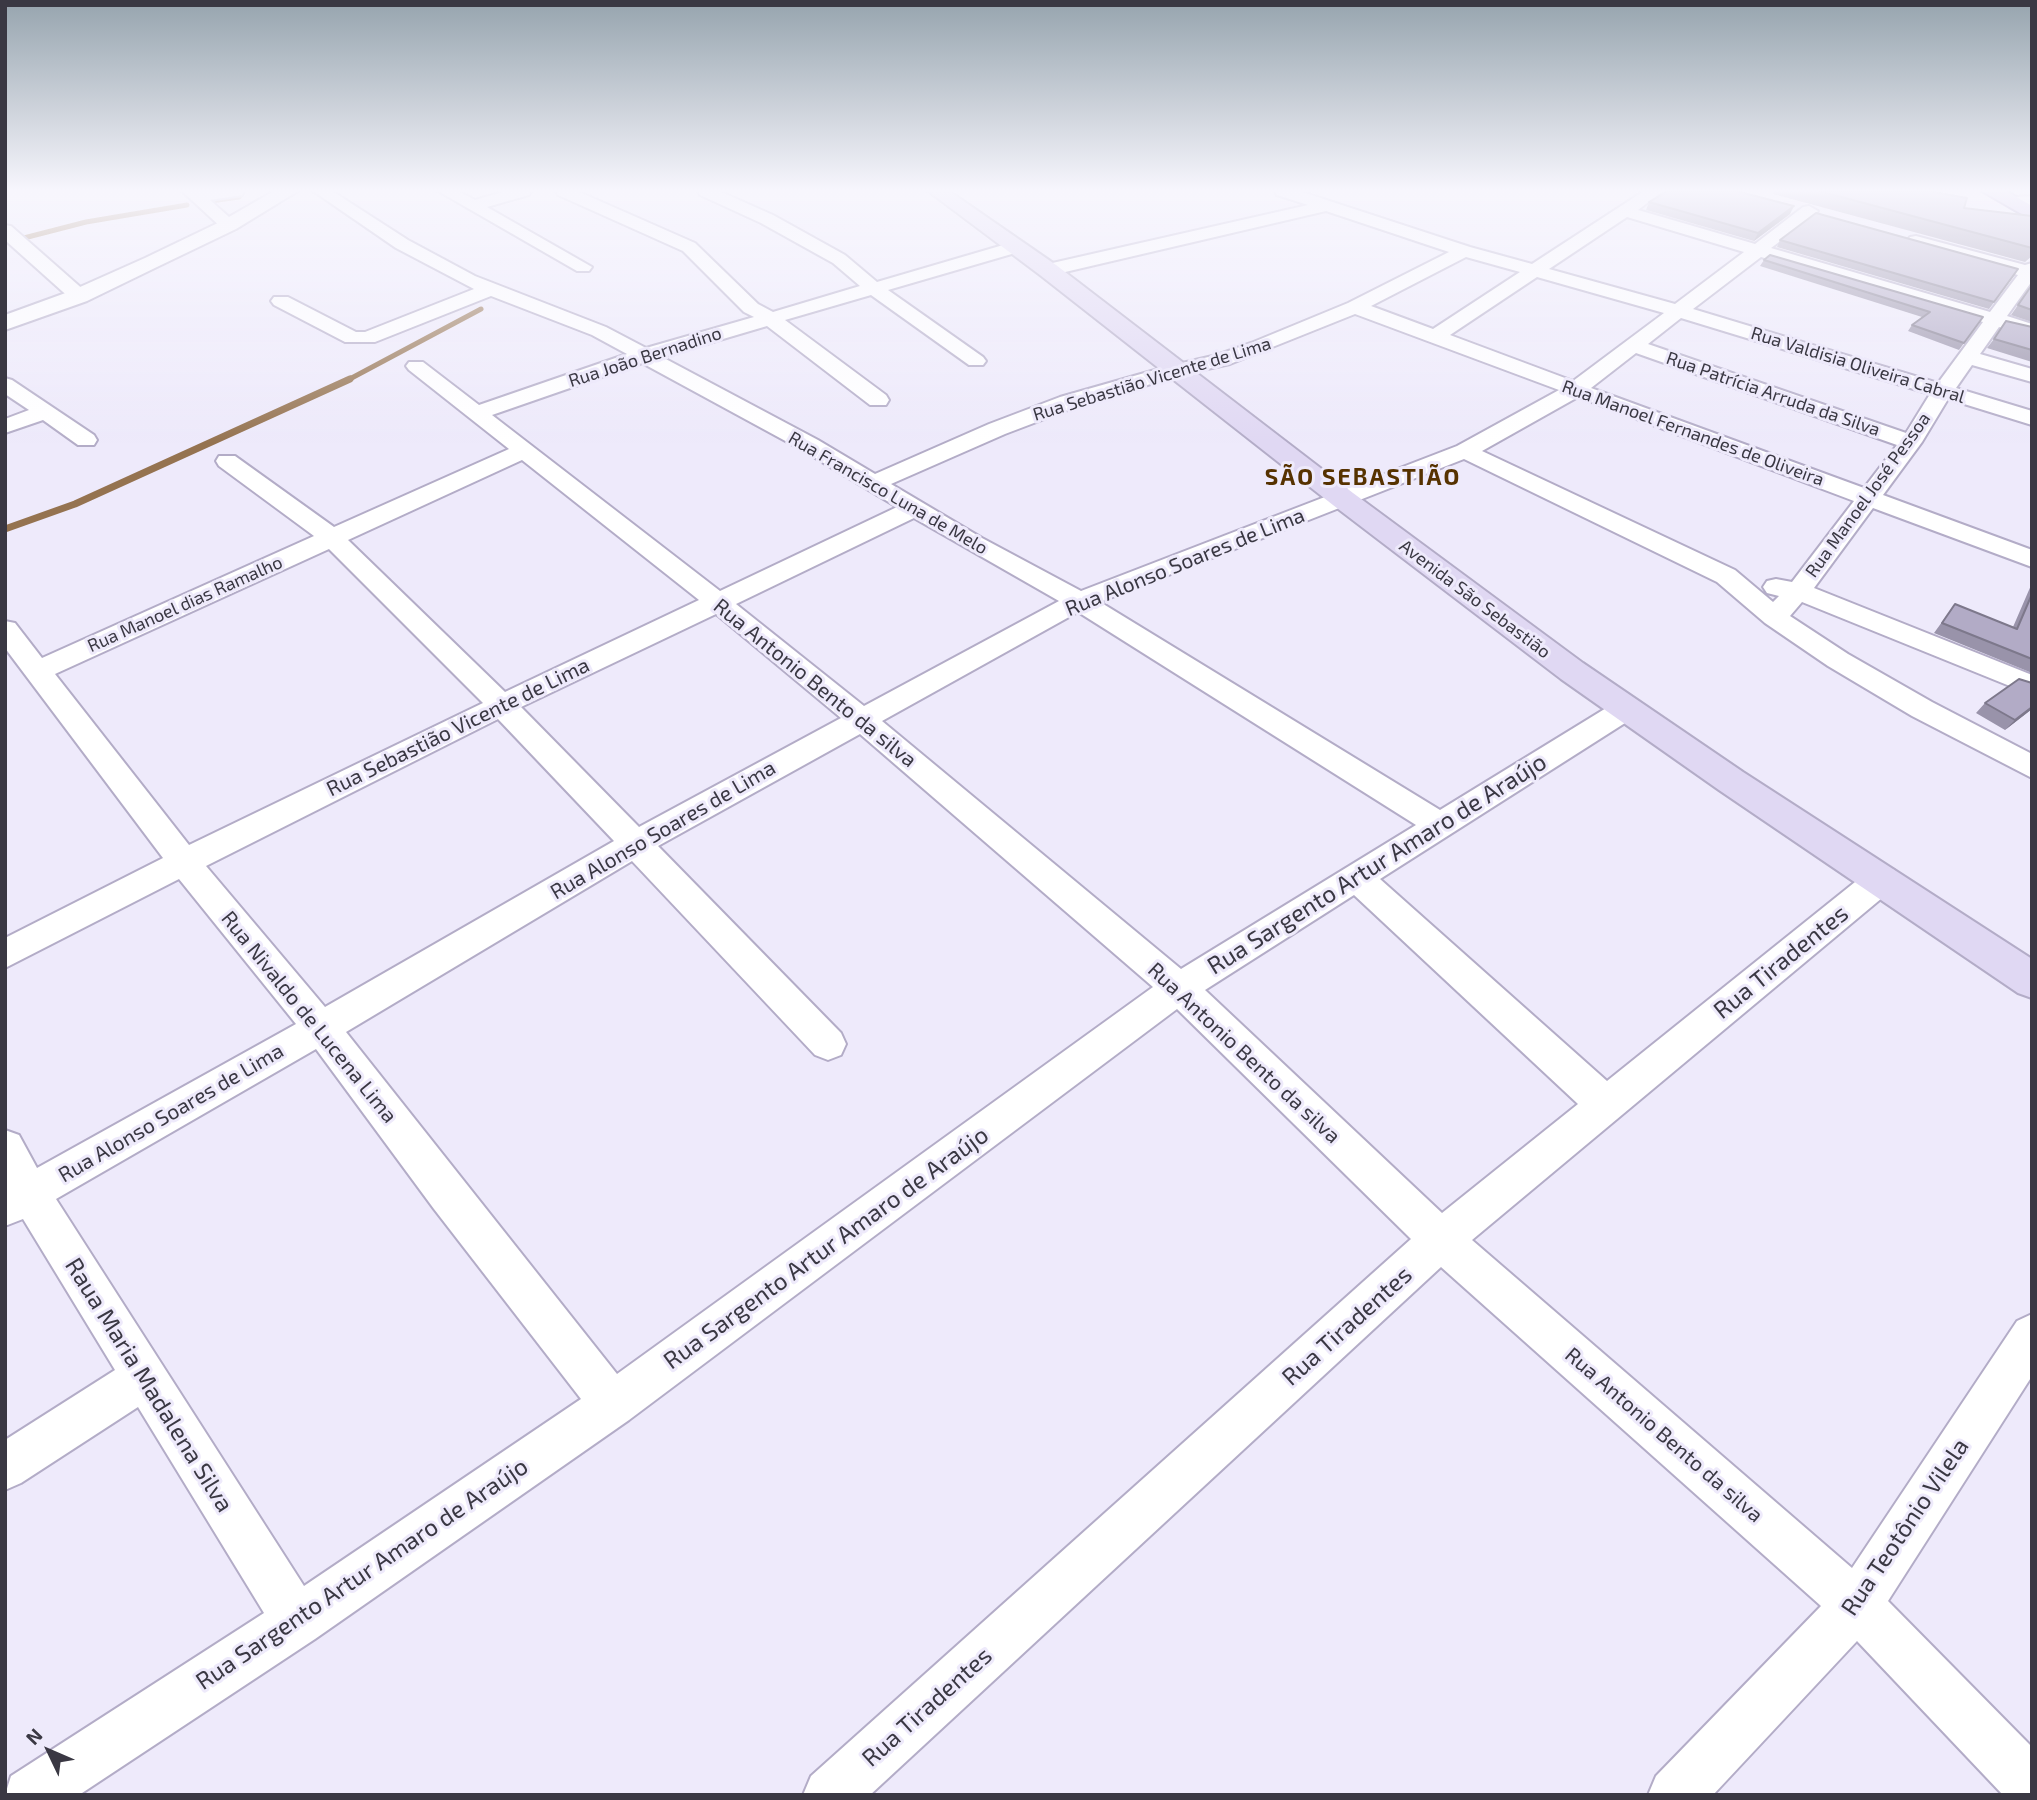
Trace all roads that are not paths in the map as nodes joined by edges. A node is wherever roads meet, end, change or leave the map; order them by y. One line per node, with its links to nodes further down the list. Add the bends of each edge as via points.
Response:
1 (55, 275): 16 (street)
2 (123, 275): 16 (street)
3 (460, 275): 15 (street, Rua Francisco Luna de Melo)
4 (717, 275): 20 (street, via 751,308)
5 (858, 275): 14 (street)
6 (918, 275): 14 (street, Rua João Bernadino)
7 (1053, 275): 30 (main road, Avenida São Sebastião)
8 (1417, 275): 18 (street, Rua Sebastião Vicente de Lima)
9 (1530, 275): 24 (street)
10 (1550, 275): 19 (street, Rua Valdisia Oliveira Cabral)
11 (1724, 275): 19 (street, Rua Alonso Soares de Lima)
12 (1849, 275): 21 (street)
13 (2026, 275): 21 (street, Rua Manoel José Pessoa)
14 (873, 288): 20 (street, Rua João Bernadino); 28 (street)
15 (488, 290): 17 (street, via 368,338 352,338); 26 (street, Rua Francisco Luna de Melo, via 598,331)
16 (79, 296): 22 (street)
17 (281, 301)
18 (1355, 307): 24 (street, Rua Manoel Fernandes de Oliveira); 30 (street, Rua Sebastião Vicente de Lima, via 1234,356)
19 (1679, 311): 25 (street, Rua Alonso Soares de Lima); 34 (street, Rua Valdisia Oliveira Cabral)
20 (770, 318): 26 (street, Rua João Bernadino); 35 (street)
21 (1993, 318): 23 (street); 27 (street, Rua Manoel José Pessoa)
22 (5, 323)
23 (2032, 330)
24 (1434, 337): 33 (street, Rua Manoel Fernandes de Oliveira)
25 (1634, 346): 33 (street, Rua Alonso Soares de Lima); 41 (street, Rua Patrícia Arruda da Silva)
26 (645, 355): 37 (street, Rua João Bernadino); 45 (street, Rua Francisco Luna de Melo)
27 (1966, 356): 31 (street); 34 (street, Rua Manoel José Pessoa)
28 (976, 361)
29 (416, 366): 37 (street, Rua Antonio Bento da silva)
30 (1176, 370): 45 (street, Rua Sebastião Vicente de Lima, via 997,429); 47 (main road, Avenida São Sebastião)
31 (2032, 376)
32 (5, 384): 36 (street)
33 (1575, 390): 43 (street, Rua Alonso Soares de Lima); 46 (street, Rua Manoel Fernandes de Oliveira)
34 (1943, 391): 38 (street, Rua Valdisia Oliveira Cabral); 41 (street, Rua Manoel José Pessoa)
35 (878, 400)
36 (45, 412): 39 (street); 40 (street)
37 (477, 413): 42 (street, Rua Antonio Bento da silva)
38 (2032, 418)
39 (5, 426)
40 (86, 440)
41 (1911, 442): 46 (street, Rua Manoel José Pessoa)
42 (524, 451): 49 (street, Rua Manoel dias Ramalho); 54 (street, Rua Antonio Bento da silva)
43 (1465, 451): 47 (street, Rua Alonso Soares de Lima); 51 (street)
44 (228, 461): 49 (street)
45 (874, 483): 48 (street, Rua Francisco Luna de Melo)
46 (1870, 497): 50 (street, Rua Manoel Fernandes de Oliveira); 52 (street, Rua Manoel José Pessoa)
47 (1343, 499): 53 (street, Rua Alonso Soares de Lima); 60 (main road, Avenida São Sebastião)
48 (915, 508): 53 (street, Rua Francisco Luna de Melo); 54 (street, Rua Sebastião Vicente de Lima)
49 (331, 537): 57 (street, Rua Manoel dias Ramalho); 59 (street)
50 (2032, 559)
51 (1726, 576): 52 (street); 55 (street)
52 (1798, 591): 55 (street, Rua Manoel José Pessoa); 58 (street)
53 (1079, 601): 61 (street, Rua Alonso Soares de Lima); 63 (street, Rua Francisco Luna de Melo)
54 (718, 602): 59 (street, Rua Sebastião Vicente de Lima); 61 (street, Rua Antonio Bento da silva)
55 (1774, 617): 62 (street, via 1922,709)
56 (5, 629): 57 (street, Rua Nivaldo de Lucena Lima)
57 (39, 670): 65 (street, Rua Nivaldo de Lucena Lima)
58 (2032, 686)
59 (502, 705): 64 (street); 65 (street, Rua Sebastião Vicente de Lima)
60 (1626, 709): 63 (street, Rua Sargento Artur Amaro de Araújo); 67 (main road, Avenida São Sebastião)
61 (861, 719): 64 (street, Rua Alonso Soares de Lima); 70 (street, Rua Antonio Bento da silva)
62 (2032, 767)
63 (1440, 825): 66 (street, Rua Sargento Artur Amaro de Araújo)
64 (637, 843): 71 (street, Rua Alonso Soares de Lima); 72 (street)
65 (184, 862): 68 (street, Rua Sebastião Vicente de Lima); 71 (street, Rua Nivaldo de Lucena Lima)
66 (1356, 877): 70 (street, Rua Sargento Artur Amaro de Araújo); 73 (street)
67 (1882, 880): 69 (main road, Avenida São Sebastião); 73 (street, Rua Tiradentes)
68 (5, 954)
69 (2032, 980)
70 (1179, 988): 76 (street, Rua Antonio Bento da silva); 79 (street, Rua Sargento Artur Amaro de Araújo)
71 (321, 1028): 75 (street, Rua Alonso Soares de Lima); 79 (street, Rua Nivaldo de Lucena Lima)
72 (828, 1044)
73 (1606, 1105): 76 (street, Rua Tiradentes)
74 (5, 1148): 75 (street, Raua Maria Madalena Silva)
75 (18, 1200): 78 (street, Raua Maria Madalena Silva)
76 (1441, 1240): 81 (street, Rua Antonio Bento da silva); 85 (street, Rua Tiradentes)
77 (2032, 1336): 81 (street, Rua Teotônio Vilela)
78 (144, 1377): 80 (street); 82 (street, Raua Maria Madalena Silva)
79 (613, 1404): 82 (street, Rua Sargento Artur Amaro de Araújo)
80 (5, 1467)
81 (1857, 1605): 83 (street, Rua Antonio Bento da silva); 86 (street, Rua Teotônio Vilela)
82 (296, 1621): 84 (street, Rua Sargento Artur Amaro de Araújo)
83 (2032, 1786)
84 (30, 1795)
85 (831, 1795)
86 (1675, 1795)

